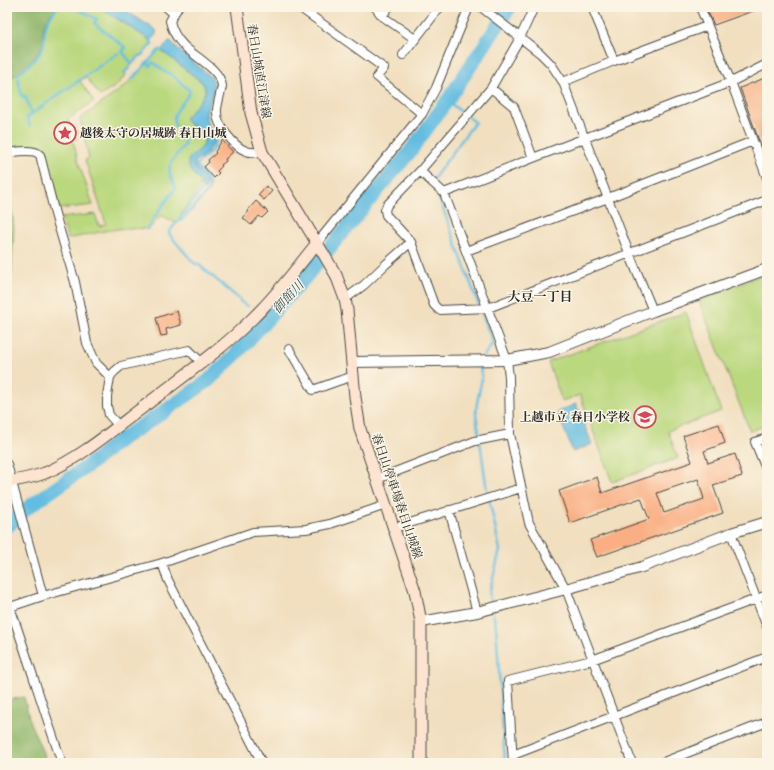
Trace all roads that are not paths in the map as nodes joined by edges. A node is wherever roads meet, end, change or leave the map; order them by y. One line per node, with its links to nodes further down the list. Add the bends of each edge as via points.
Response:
1 (166, 7): 12 (street)
2 (237, 7): 26 (main road, 春日山城直江津線, via 251,113)
3 (299, 7): 23 (street, via 384,68 377,77)
4 (375, 7): 13 (street)
5 (389, 7): 13 (street)
6 (440, 7): 16 (street)
7 (470, 7): 23 (street, via 436,88)
8 (481, 7): 15 (street)
9 (534, 7): 15 (street)
10 (592, 7): 18 (street)
11 (700, 7): 14 (street)
12 (176, 11): 26 (street, via 170,21 172,30 184,46 217,73 222,81 216,114 219,123 228,137 242,149 248,152)
13 (382, 16): 16 (street)
14 (707, 26): 18 (street); 21 (street)
15 (520, 38): 20 (street, via 551,64); 22 (street)
16 (415, 39): 17 (street)
17 (403, 55)
18 (614, 61): 20 (street)
19 (767, 64): 21 (street)
20 (563, 82): 24 (street)
21 (731, 82): 24 (street); 25 (street)
22 (491, 88): 28 (street, via 514,107); 29 (street)
23 (422, 114): 35 (street)
24 (584, 139): 28 (street); 32 (street)
25 (753, 141): 30 (street); 32 (street)
26 (262, 152): 35 (main road, 春日山城直江津線)
27 (7, 153): 47 (street, via 33,151 40,155 75,282 87,343 96,363)
28 (533, 158): 31 (street)
29 (420, 171): 31 (street); 34 (street, via 385,210 386,215)
30 (767, 178)
31 (444, 193): 36 (street)
32 (608, 198): 36 (street); 37 (street)
33 (767, 200): 37 (street)
34 (411, 242): 39 (street); 40 (street, via 434,305 439,310)
35 (317, 243): 39 (main road, 春日山停車場春日山城線, via 336,275); 44 (main road, via 278,292 252,319)
36 (466, 251): 40 (street)
37 (629, 253): 40 (street); 41 (street)
38 (767, 269): 41 (street)
39 (345, 299): 45 (main road, 春日山停車場春日山城線)
40 (488, 308): 43 (street)
41 (652, 311): 43 (street, via 549,352)
42 (289, 349): 46 (street, via 313,390)
43 (507, 360): 45 (street); 49 (street)
44 (201, 362): 47 (street, via 190,350 121,366); 48 (main road)
45 (352, 362): 46 (main road, 春日山停車場春日山城線)
46 (354, 376): 53 (main road, 春日山停車場春日山城線, via 360,429)
47 (110, 377): 48 (street, via 106,406)
48 (118, 426): 54 (main road, via 64,464 44,473)
49 (510, 434): 53 (street, via 475,441); 55 (street)
50 (767, 438): 52 (street, via 755,442)
51 (7, 464): 54 (street)
52 (767, 471)
53 (377, 479): 56 (main road, 春日山停車場春日山城線)
54 (9, 482): 64 (street)
55 (521, 488): 57 (street); 62 (street, via 529,523)
56 (386, 505): 59 (main road, 春日山停車場春日山城線); 61 (street, via 330,524 306,529 253,532)
57 (449, 510): 59 (street); 67 (street)
58 (767, 522): 60 (street)
59 (394, 528): 68 (main road, 春日山停車場春日山城線, via 415,591)
60 (731, 532): 62 (street, via 642,567); 65 (street)
61 (162, 563): 64 (street); 76 (street, via 168,580)
62 (566, 589): 67 (street); 71 (street)
63 (767, 595): 65 (street)
64 (43, 596): 66 (street)
65 (756, 599): 69 (street); 71 (street)
66 (9, 607): 75 (street)
67 (477, 612): 68 (street)
68 (421, 622): 77 (main road, 春日山停車場春日山城線)
69 (767, 627)
70 (767, 657): 72 (street)
71 (592, 660): 72 (street); 74 (street, via 508,681)
72 (614, 716): 74 (street); 78 (street)
73 (767, 722): 79 (street)
74 (513, 759)
75 (62, 763)
76 (262, 763)
77 (421, 763)
78 (632, 763)
79 (661, 763)

